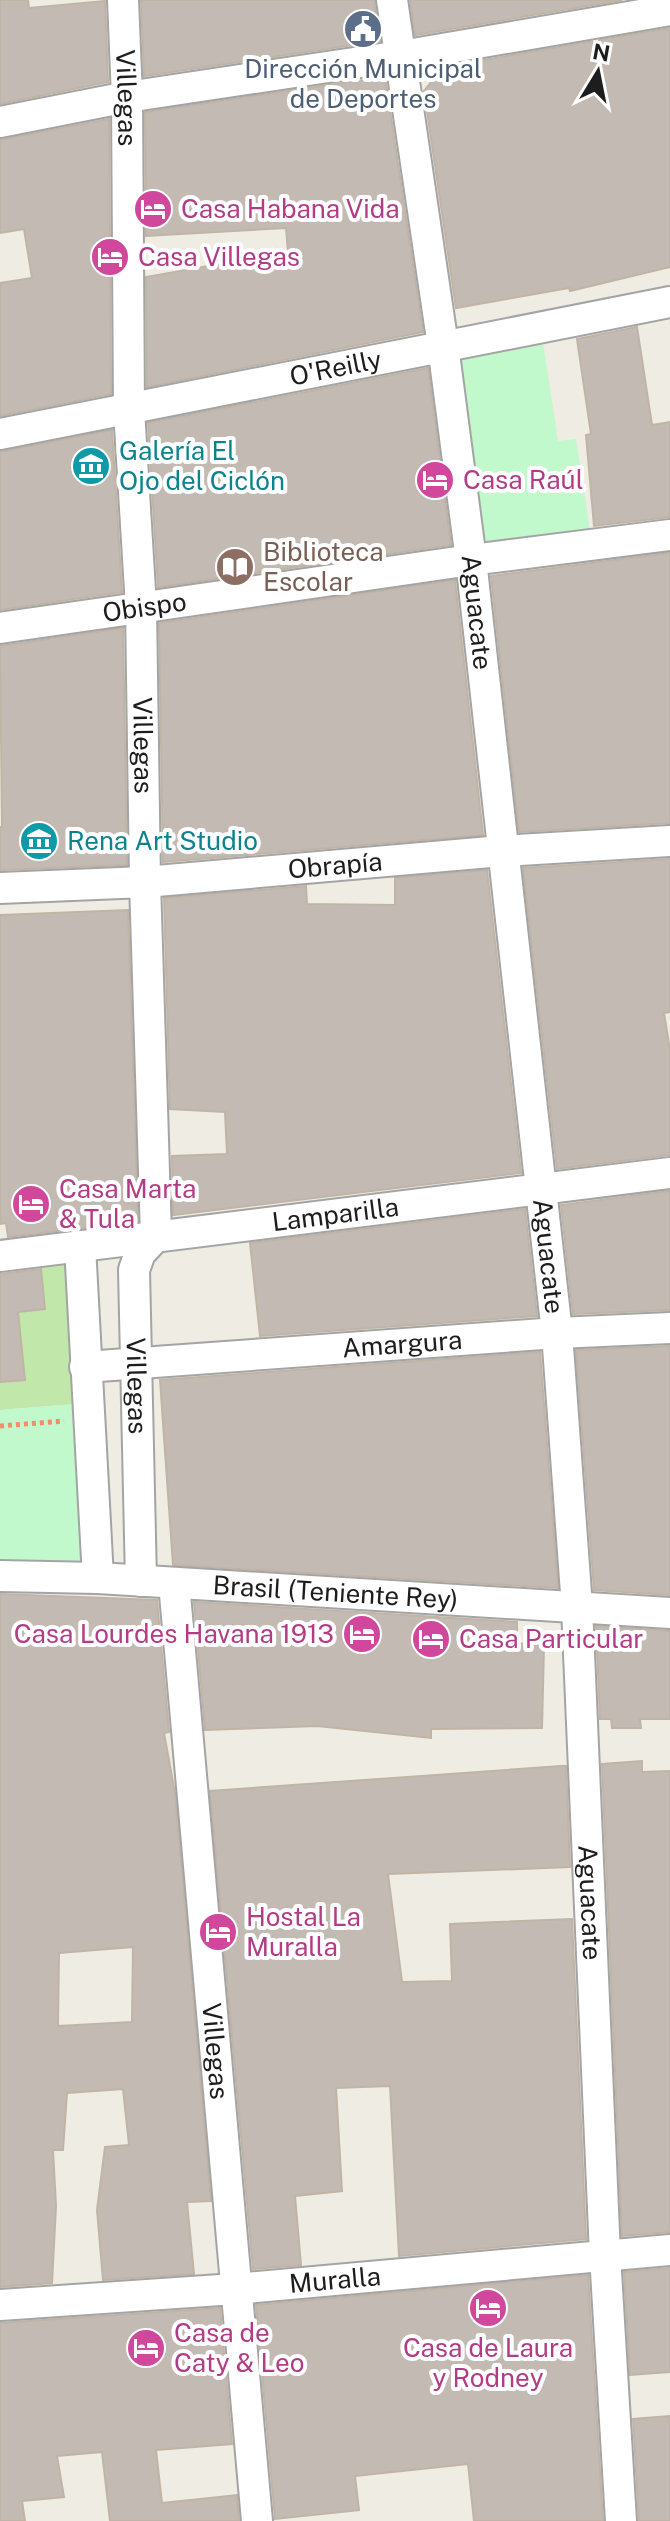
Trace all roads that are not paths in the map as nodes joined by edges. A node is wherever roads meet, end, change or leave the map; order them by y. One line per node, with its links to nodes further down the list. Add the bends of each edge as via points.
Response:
1 (123, 0): 5 (street, Villegas)
2 (392, 0): 4 (street, Aguacate)
3 (670, 10): 4 (street)
4 (401, 56): 5 (street); 8 (street, Aguacate)
5 (127, 97): 6 (street); 9 (street, Villegas)
6 (0, 122)
7 (670, 302): 8 (street, O'Reilly)
8 (443, 346): 9 (street, O'Reilly); 12 (street, Aguacate)
9 (129, 410): 10 (street, O'Reilly); 13 (street, Villegas)
10 (0, 434)
11 (670, 535): 12 (street, Obispo)
12 (471, 560): 13 (street, Obispo); 16 (street, Aguacate)
13 (141, 607): 14 (street, Obispo); 17 (street, Villegas)
14 (0, 628)
15 (670, 841): 16 (street, Obrapía)
16 (502, 851): 17 (street, Obrapía); 20 (street, Aguacate)
17 (145, 882): 18 (street, Obrapía); 21 (street, Villegas)
18 (0, 888)
19 (670, 1173): 20 (street, Lamparilla)
20 (540, 1189): 21 (street, Lamparilla); 25 (street, Aguacate)
21 (156, 1236): 22 (street, Lamparilla); 26 (street, Villegas, via 140,1253 134,1270)
22 (73, 1247): 23 (street, Lamparilla); 27 (street, Villegas)
23 (0, 1256)
24 (670, 1328): 25 (street, Amargura)
25 (557, 1333): 26 (street, Amargura); 32 (street, Aguacate)
26 (136, 1364): 27 (street, Amargura); 30 (street, Villegas)
27 (85, 1367): 29 (street, Villegas)
28 (0, 1576): 29 (street, Brasil (Teniente Rey))
29 (98, 1578): 30 (street, Brasil (Teniente Rey))
30 (141, 1581): 31 (street, Brasil (Teniente Rey))
31 (174, 1583): 32 (street, Brasil (Teniente Rey)); 36 (street, Villegas)
32 (577, 1607): 33 (street, Brasil (Teniente Rey)); 35 (street, Aguacate)
33 (670, 1613)
34 (670, 2250): 35 (street, Muralla)
35 (605, 2255): 36 (street, Muralla); 39 (street, Aguacate)
36 (235, 2289): 37 (street, Muralla); 38 (street, Villegas)
37 (0, 2305)
38 (257, 2521)
39 (621, 2521)

